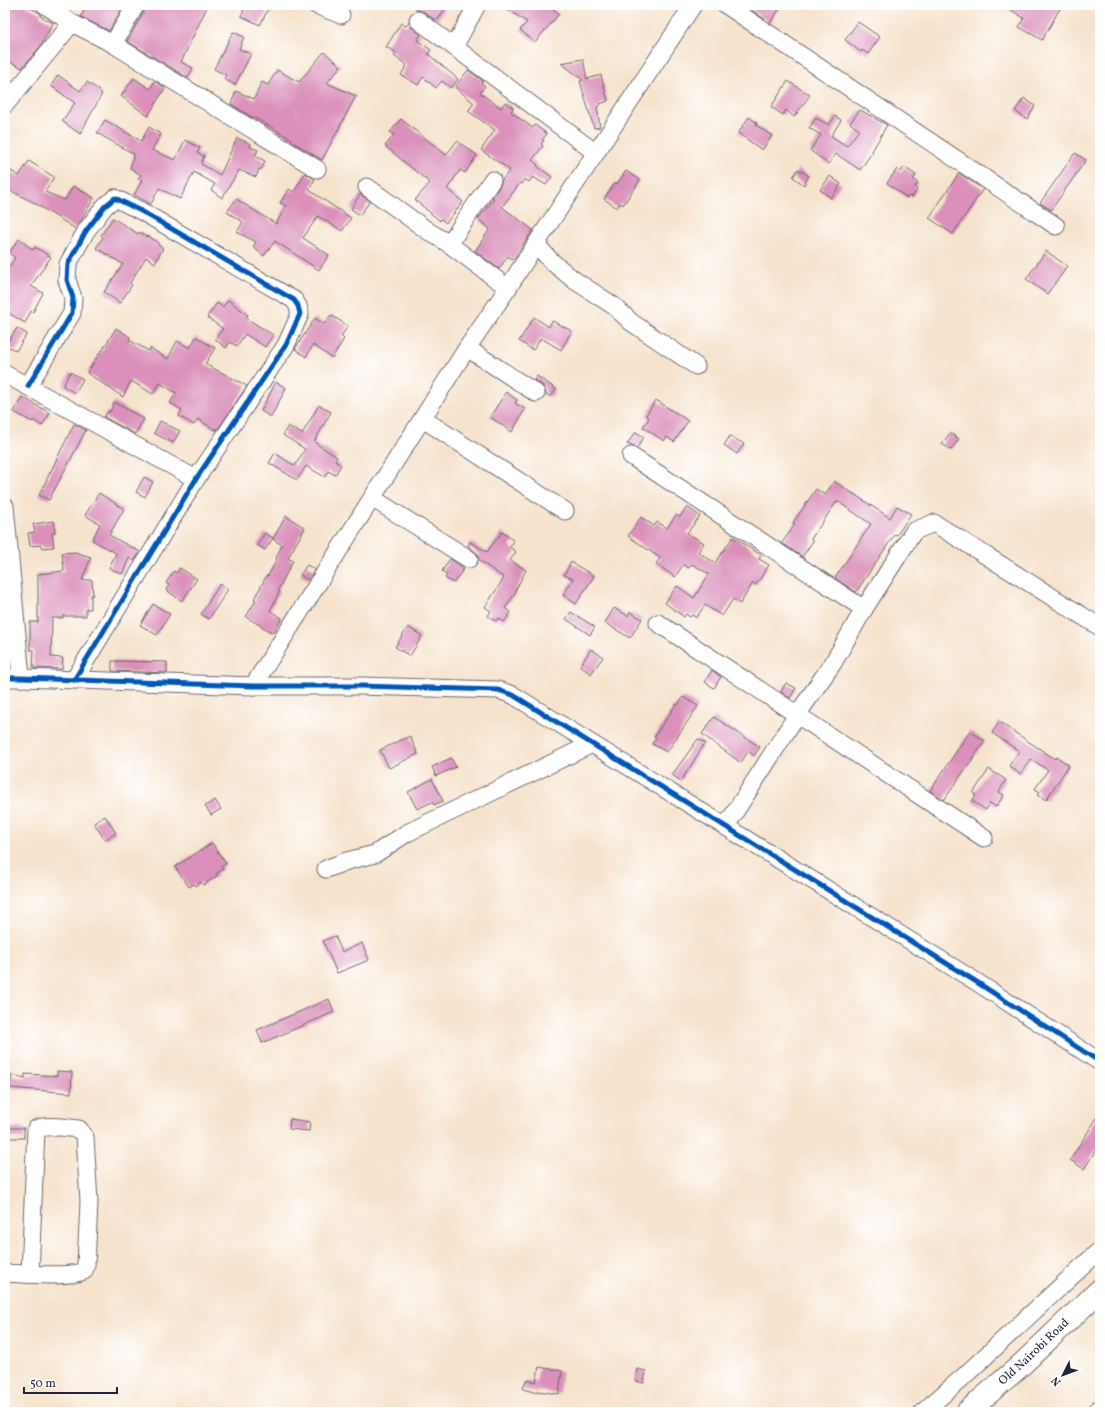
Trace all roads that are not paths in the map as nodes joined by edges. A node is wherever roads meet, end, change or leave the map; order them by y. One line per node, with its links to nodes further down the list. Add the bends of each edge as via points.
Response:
1 (45, 5): 9 (street)
2 (136, 5): 10 (street)
3 (316, 5): 7 (street)
4 (477, 5): 11 (street)
5 (693, 5): 13 (street)
6 (726, 5): 17 (street)
7 (341, 15)
8 (418, 20): 11 (street)
9 (72, 23): 10 (street); 12 (street)
10 (113, 44): 14 (street)
11 (454, 47): 13 (street)
12 (5, 105)
13 (596, 153): 19 (street)
14 (318, 169)
15 (492, 180): 18 (street)
16 (367, 187): 18 (street)
17 (1056, 226)
18 (449, 244): 20 (street)
19 (536, 244): 20 (street); 22 (street, via 551,261 574,280)
20 (508, 288): 21 (street)
21 (467, 348): 25 (street); 26 (street)
22 (696, 366)
23 (5, 374): 24 (street)
24 (28, 386): 28 (street); 28 (street, via 72,313 73,298 67,280 68,264 86,231 105,206 115,198 142,211 294,300 300,314 286,345)
25 (536, 393)
26 (423, 418): 29 (street); 31 (street)
27 (631, 456): 33 (street)
28 (196, 479): 37 (street)
29 (372, 498): 32 (street); 38 (street)
30 (5, 506): 36 (street)
31 (565, 511)
32 (469, 559)
33 (864, 609): 35 (street, via 914,531 934,523); 39 (street)
34 (658, 623): 39 (street)
35 (1100, 627)
36 (13, 678): 37 (street)
37 (74, 680): 38 (street)
38 (253, 686): 40 (street, via 498,690 513,695)
39 (797, 715): 41 (street); 42 (street)
40 (592, 744): 41 (street); 43 (street, via 407,833 375,854)
41 (726, 826): 44 (street)
42 (984, 838)
43 (326, 869)
44 (1100, 1062)
45 (1100, 1250): 50 (street)
46 (5, 1273): 47 (street)
47 (30, 1274): 47 (street, via 76,1274 84,1271 89,1202 85,1137 79,1129 36,1129)
48 (1100, 1290): 49 (highway, Old Nairobi Road)
49 (1020, 1366): 51 (highway, Old Nairobi Road); 52 (highway, via 993,1404)
50 (923, 1412)
51 (967, 1412)
52 (992, 1412)

